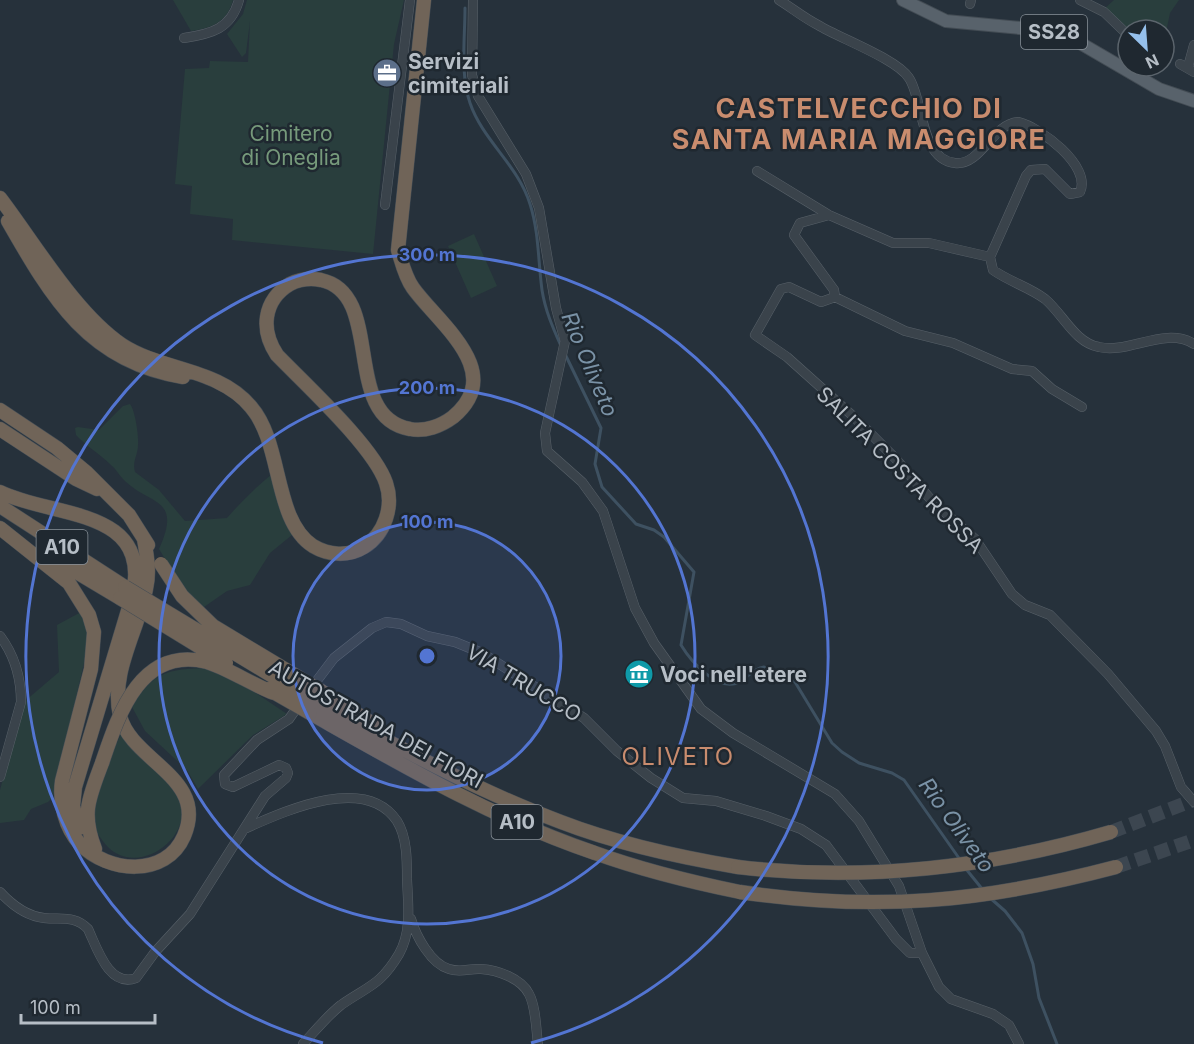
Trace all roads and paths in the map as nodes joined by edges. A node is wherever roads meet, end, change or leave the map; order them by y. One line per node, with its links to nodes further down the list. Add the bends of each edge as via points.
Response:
1 (239, 0): 9 (street, via 236,13 223,27)
2 (410, 0): 15 (street)
3 (424, 0): 21 (highway, via 398,250 412,287 468,355 472,372 468,397 457,413 441,424 417,430 399,427 376,405 355,312 340,290 312,278 290,285 275,297 267,322 272,348 353,436 381,472 388,490 389,510 375,538 363,548 336,554 320,550 298,531 288,510 266,429 242,397)
4 (473, 0): 43 (street, via 472,75 478,96 526,174 539,208 565,341 545,447 582,482 603,510 635,608 654,643 701,709 733,733 835,794 859,821 899,886)
5 (779, 0): 18 (street, via 908,76 925,133 945,160 970,160 1006,125 1018,122 1043,134 1071,157 1082,183 1080,192 1070,194 1045,169 1031,170)
6 (903, 0): 12 (main road, SS28, via 946,21 1052,31)
7 (1080, 0): 8 (street, via 1104,12)
8 (1116, 24)
9 (184, 38)
10 (1194, 45): 11 (street)
11 (1188, 68)
12 (1193, 104)
13 (757, 171): 17 (street)
14 (0, 198): 21 (highway, via 82,309 102,329 136,353)
15 (385, 206)
16 (0, 207): 21 (highway, via 66,311 100,345 143,368)
17 (829, 215): 18 (street, via 893,243 928,243); 19 (street, via 800,223 794,235 834,290)
18 (990, 257): 20 (street, via 993,270 1039,295 1079,337 1092,345 1113,348 1162,339)
19 (835, 297): 22 (street, via 905,331 953,343 1012,369 1032,371); 35 (street, SALITA COSTA ROSSA, via 821,302 789,287 781,289 755,335 787,357 854,417 933,502 975,539 1012,594 1025,606 1050,615 1107,674 1156,731 1180,787)
20 (1194, 344)
21 (218, 382)
22 (1082, 407)
23 (0, 410): 26 (highway, via 70,458)
24 (0, 429): 26 (highway)
25 (0, 492): 38 (highway, via 29,504 103,523 120,535 135,563 136,582 130,608 73,796 81,834)
26 (104, 493): 29 (highway, via 129,515)
27 (0, 506): 30 (highway, AUTOSTRADA DEI FIORI / A10)
28 (0, 527): 30 (highway, AUTOSTRADA DEI FIORI / A10); 39 (highway, via 69,583 89,615 95,650 62,781 61,800 68,825 79,843)
29 (144, 539): 33 (highway, bridge, via 182,596 213,626); 39 (highway, via 147,588 121,670 118,706 130,736 175,778 186,802 188,821 180,845 160,861 134,867)
30 (123, 593): 32 (highway, AUTOSTRADA DEI FIORI / A10, bridge); 33 (highway, AUTOSTRADA DEI FIORI / A10, bridge)
31 (0, 636): 34 (street, via 17,666 21,692)
32 (274, 693): 33 (highway, AUTOSTRADA DEI FIORI / A10, bridge); 38 (highway, bridge, via 207,663 171,663 146,677 128,696 88,800 86,816)
33 (315, 702): 37 (highway, AUTOSTRADA DEI FIORI / A10, bridge, via 499,797 563,823 684,858 738,867 829,874 905,872 998,860); 40 (highway, AUTOSTRADA DEI FIORI / A10, bridge, via 407,768 522,824 655,873 740,892 832,902 909,903 1023,889)
34 (0, 777)
35 (1194, 802)
36 (244, 829): 41 (street, via 190,914 131,980 113,976 81,923 29,914); 42 (street, via 342,796 386,810 397,821 407,856); 43 (street, VIA TRUCCO, via 268,792 286,778 288,770 279,765 233,787 225,784 225,773 257,740 289,719 334,658 377,625 396,622 482,653 552,695 651,778 683,798 716,801 801,829 826,845 896,939 910,953)
37 (1111, 832)
38 (95, 849): 39 (highway)
39 (107, 861)
40 (1116, 867)
41 (0, 892)
42 (408, 911): 44 (street, via 409,929 399,954 378,983 340,1006); 45 (street, via 413,927 437,963 464,972 498,972 519,982 529,993)
43 (922, 953): 46 (street, via 939,987 951,999 1001,1019)
44 (303, 1044)
45 (538, 1044)
46 (1019, 1044)

